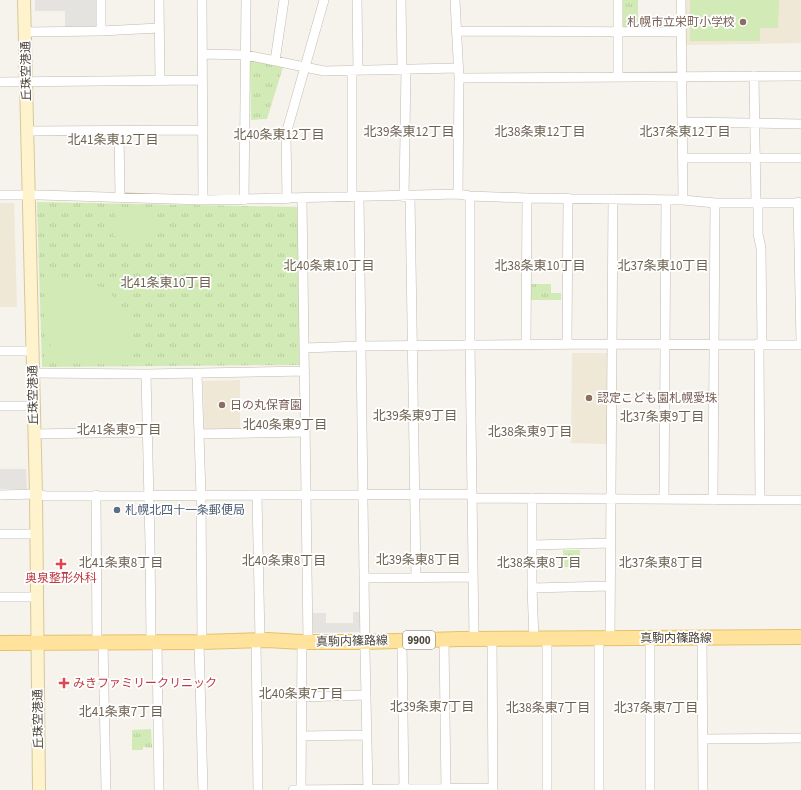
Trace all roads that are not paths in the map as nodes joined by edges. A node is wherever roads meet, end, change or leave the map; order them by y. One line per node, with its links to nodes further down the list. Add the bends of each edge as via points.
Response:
1 (24, 0): 16 (main road, 丘珠空港通)
2 (100, 0): 14 (street)
3 (159, 0): 13 (street)
4 (202, 0): 19 (street)
5 (246, 0): 20 (street)
6 (284, 0): 21 (street)
7 (324, 0): 22 (street)
8 (357, 0): 25 (street)
9 (401, 0): 24 (street)
10 (455, 0): 15 (street)
11 (618, 0): 17 (street)
12 (681, 0): 18 (street)
13 (159, 28): 14 (street); 31 (street)
14 (101, 31): 16 (street)
15 (456, 31): 17 (street); 23 (street)
16 (25, 32): 33 (main road, 丘珠空港通)
17 (619, 32): 18 (street); 28 (street)
18 (681, 32): 29 (street)
19 (202, 54): 20 (street); 32 (street)
20 (246, 56): 21 (street); 57 (street)
21 (276, 61): 22 (street)
22 (306, 68): 25 (street, via 324,71); 53 (street, via 286,134)
23 (458, 68): 24 (street); 30 (street)
24 (404, 69): 25 (street); 47 (street)
25 (355, 70): 50 (street)
26 (754, 76): 27 (street); 29 (street); 36 (street)
27 (801, 76)
28 (618, 77): 29 (street); 30 (street)
29 (682, 77): 35 (street)
30 (459, 78): 45 (street)
31 (160, 80): 32 (street); 33 (street)
32 (202, 80): 38 (street)
33 (26, 81): 34 (street); 39 (main road, 丘珠空港通)
34 (0, 82)
35 (683, 122): 36 (street); 41 (street)
36 (755, 124): 37 (street); 42 (street)
37 (801, 124)
38 (203, 130): 40 (street); 56 (street)
39 (27, 131): 40 (street); 44 (main road, 丘珠空港通)
40 (119, 131): 49 (street)
41 (683, 158): 42 (street); 59 (street)
42 (755, 158): 43 (street); 61 (street)
43 (801, 158)
44 (28, 194): 46 (street); 49 (street); 78 (main road, 丘珠空港通)
45 (458, 194): 47 (street); 48 (street)
46 (0, 195)
47 (407, 196): 50 (street); 75 (street)
48 (470, 196): 51 (street); 73 (street)
49 (120, 197): 56 (street)
50 (356, 197): 54 (street); 74 (street)
51 (528, 198): 52 (street); 68 (street)
52 (568, 198): 55 (street); 69 (street)
53 (287, 199): 54 (street); 57 (street)
54 (302, 199): 76 (street)
55 (613, 199): 58 (street); 70 (street)
56 (203, 200): 57 (street)
57 (244, 200)
58 (666, 200): 59 (street); 66 (street)
59 (684, 200): 60 (street)
60 (715, 202): 61 (street); 67 (street)
61 (757, 202): 62 (street); 71 (street, via 761,248)
62 (800, 202): 63 (street)
63 (800, 252): 64 (street)
64 (800, 295): 65 (street)
65 (801, 341)
66 (665, 343): 67 (street); 70 (street); 101 (street)
67 (714, 343): 71 (street); 102 (street)
68 (526, 344): 69 (street); 73 (street)
69 (568, 344): 70 (street)
70 (612, 344): 100 (street)
71 (760, 344): 72 (street); 103 (street)
72 (801, 344)
73 (470, 345): 75 (street); 98 (street)
74 (362, 346): 75 (street); 76 (street); 91 (street)
75 (413, 346): 92 (street)
76 (304, 348): 79 (street)
77 (0, 351): 78 (street)
78 (32, 351): 80 (main road, 丘珠空港通)
79 (305, 372): 81 (street); 86 (street)
80 (33, 373): 82 (street); 84 (main road, 丘珠空港通)
81 (197, 373): 82 (street); 88 (street)
82 (146, 374): 85 (street)
83 (0, 406): 84 (street)
84 (34, 406): 87 (main road, 丘珠空港通)
85 (147, 432): 87 (street); 95 (street)
86 (305, 432): 88 (street); 90 (street)
87 (34, 434): 89 (main road, 丘珠空港通)
88 (199, 434): 96 (street)
89 (36, 494): 93 (street); 94 (street); 106 (main road, 丘珠空港通)
90 (306, 494): 91 (street); 97 (street); 130 (street)
91 (363, 494): 92 (street); 111 (street)
92 (415, 494): 98 (street); 109 (street)
93 (0, 495)
94 (96, 495): 95 (street); 127 (street)
95 (149, 495): 96 (street); 128 (street)
96 (201, 495): 97 (street); 129 (street)
97 (257, 495): 123 (street)
98 (472, 496): 99 (street); 110 (street)
99 (532, 498): 100 (street); 108 (street)
100 (611, 499): 101 (street); 107 (street)
101 (664, 499): 102 (street)
102 (713, 500): 103 (street)
103 (760, 500): 104 (street)
104 (801, 500)
105 (0, 534): 106 (street)
106 (36, 534): 115 (main road, 丘珠空港通)
107 (611, 543): 108 (street); 112 (street)
108 (532, 545): 113 (street)
109 (416, 577): 110 (street); 111 (street)
110 (473, 577): 120 (street)
111 (364, 578): 131 (street)
112 (610, 586): 113 (street); 117 (street)
113 (532, 588): 122 (street)
114 (0, 597): 115 (street)
115 (36, 597): 126 (main road, 丘珠空港通)
116 (801, 637): 119 (main road, 真駒内篠路線 / 9900)
117 (604, 638): 118 (main road, 真駒内篠路線 / 9900); 122 (main road, 真駒内篠路線 / 9900); 150 (street)
118 (650, 638): 119 (main road, 真駒内篠路線 / 9900); 151 (street)
119 (702, 638): 138 (street)
120 (474, 639): 121 (main road, 真駒内篠路線 / 9900); 124 (main road, 真駒内篠路線 / 9900)
121 (492, 639): 122 (main road, 真駒内篠路線 / 9900); 142 (street)
122 (540, 639): 149 (street)
123 (258, 640): 129 (main road, 真駒内篠路線 / 9900); 130 (main road, 真駒内篠路線 / 9900); 147 (street)
124 (444, 640): 125 (main road, 真駒内篠路線 / 9900); 141 (street)
125 (402, 641): 131 (main road, 真駒内篠路線 / 9900); 140 (street)
126 (37, 642): 127 (main road, 真駒内篠路線 / 9900); 132 (main road, 真駒内篠路線 / 9900); 143 (main road, 丘珠空港通)
127 (100, 642): 128 (main road, 真駒内篠路線 / 9900); 144 (street)
128 (154, 642): 129 (main road, 真駒内篠路線 / 9900); 145 (street)
129 (200, 642): 146 (street)
130 (305, 642): 131 (main road, 真駒内篠路線 / 9900); 134 (street)
131 (365, 642): 133 (street)
132 (0, 643)
133 (366, 695): 134 (street); 136 (street)
134 (301, 697): 135 (street)
135 (301, 736): 136 (street); 148 (street)
136 (367, 736): 139 (street)
137 (801, 738): 138 (street)
138 (703, 739): 152 (street)
139 (368, 789): 140 (street); 148 (street)
140 (404, 789): 141 (street)
141 (446, 789): 142 (street)
142 (493, 789)
143 (39, 790)
144 (106, 790)
145 (159, 790)
146 (203, 790)
147 (258, 790)
148 (298, 790)
149 (547, 790)
150 (599, 790)
151 (650, 790)
152 (703, 790)

